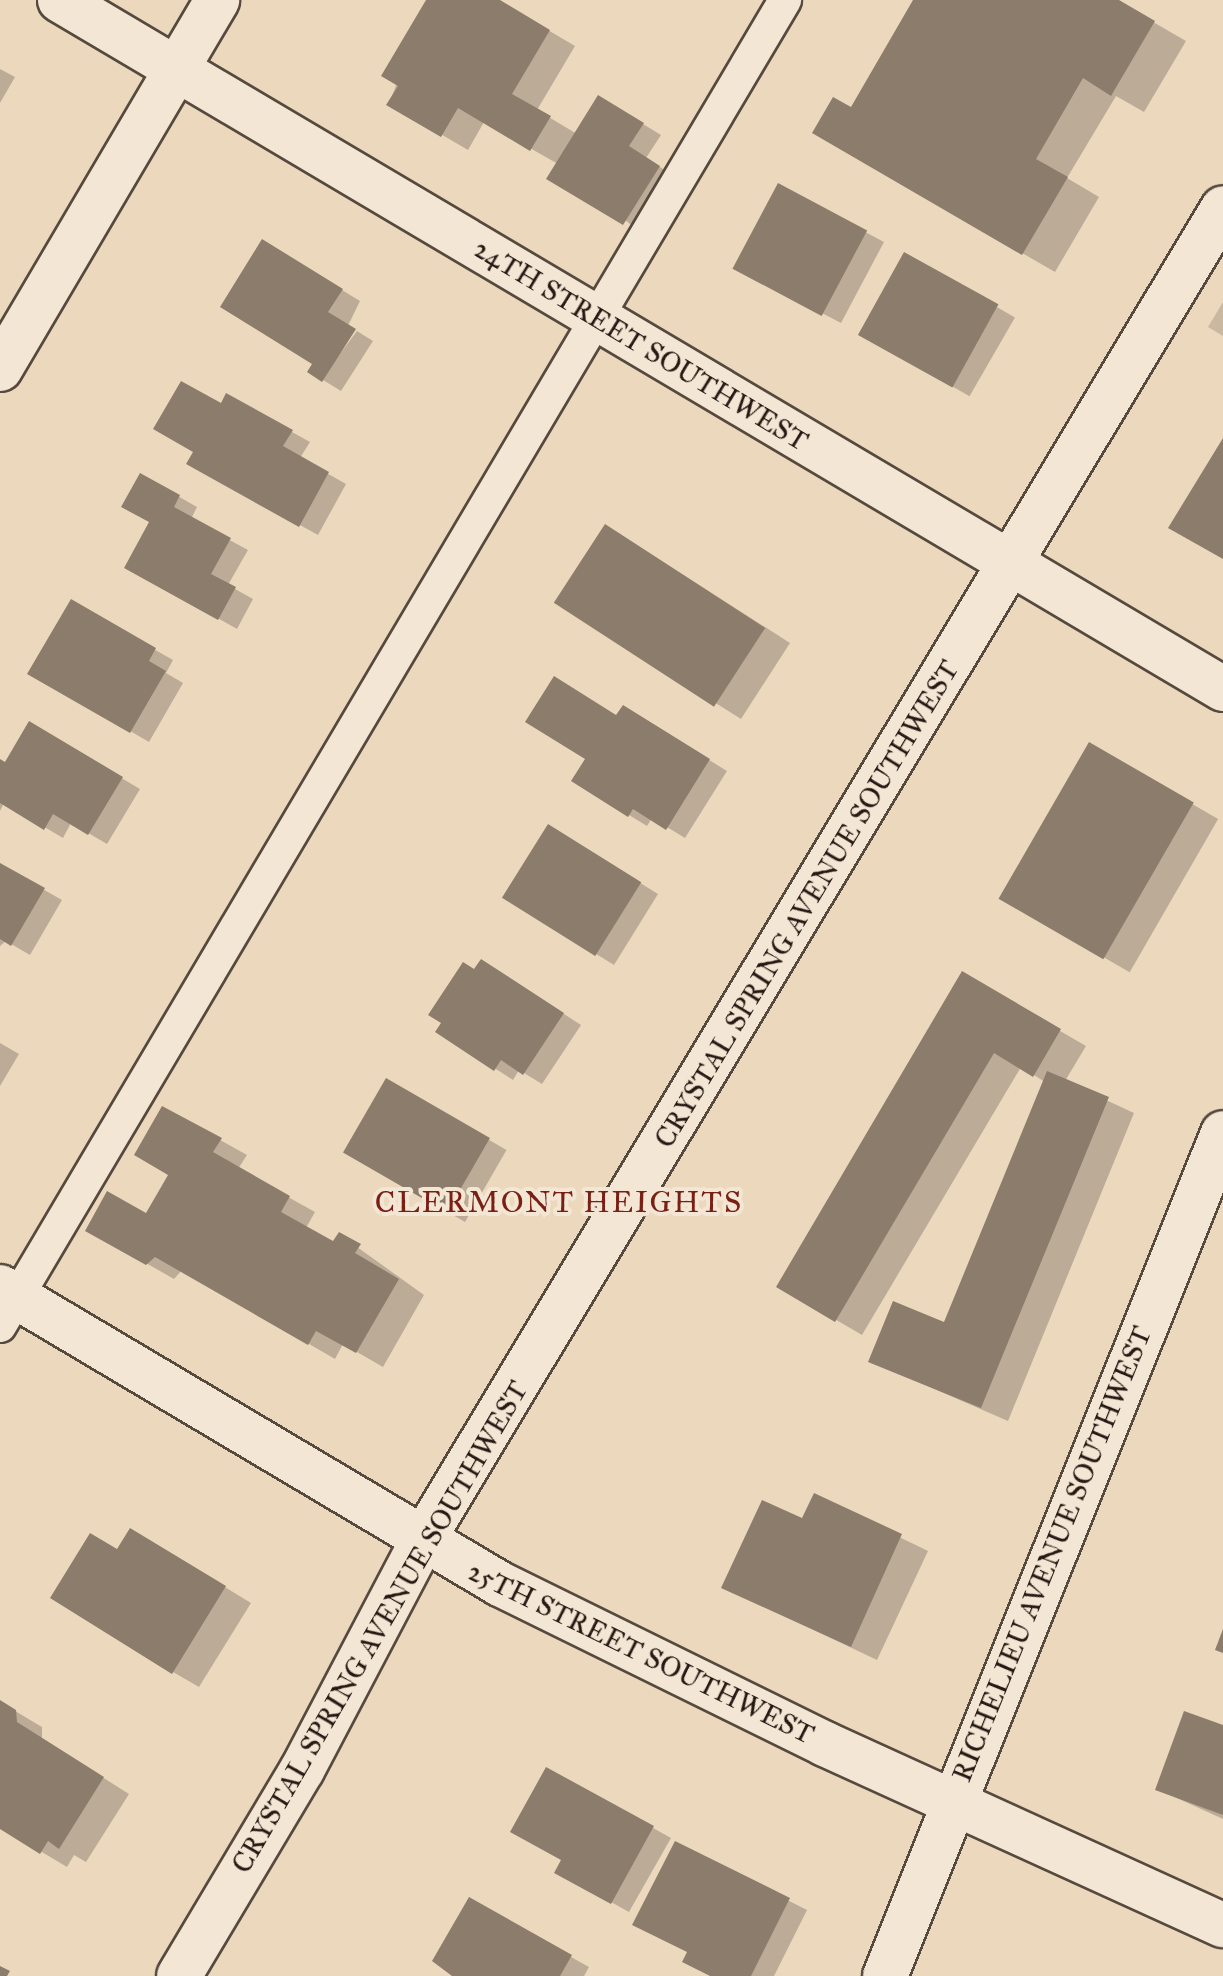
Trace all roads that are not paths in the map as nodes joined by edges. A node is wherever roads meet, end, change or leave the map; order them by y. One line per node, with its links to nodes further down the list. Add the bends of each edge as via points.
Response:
1 (60, 0): 4 (street, 24TH STREET SOUTHWEST)
2 (217, 0): 4 (street)
3 (785, 0): 6 (lane)
4 (177, 69): 6 (street, 24TH STREET SOUTHWEST); 7 (street)
5 (1223, 208): 8 (street, CRYSTAL SPRING AVENUE SOUTHWEST)
6 (595, 317): 8 (street, 24TH STREET SOUTHWEST); 11 (lane)
7 (0, 369)
8 (1013, 564): 9 (street, 24TH STREET SOUTHWEST); 12 (street, CRYSTAL SPRING AVENUE SOUTHWEST)
9 (1223, 689)
10 (1223, 1133): 13 (street, RICHELIEU AVENUE SOUTHWEST)
11 (6, 1304): 12 (street, 25TH STREET SOUTHWEST)
12 (421, 1543): 13 (street, 25TH STREET SOUTHWEST); 15 (street, CRYSTAL SPRING AVENUE SOUTHWEST, via 302,1770)
13 (951, 1803): 14 (street, 25TH STREET SOUTHWEST); 16 (street, RICHELIEU AVENUE SOUTHWEST)
14 (1223, 1925)
15 (179, 1976)
16 (885, 1976)

